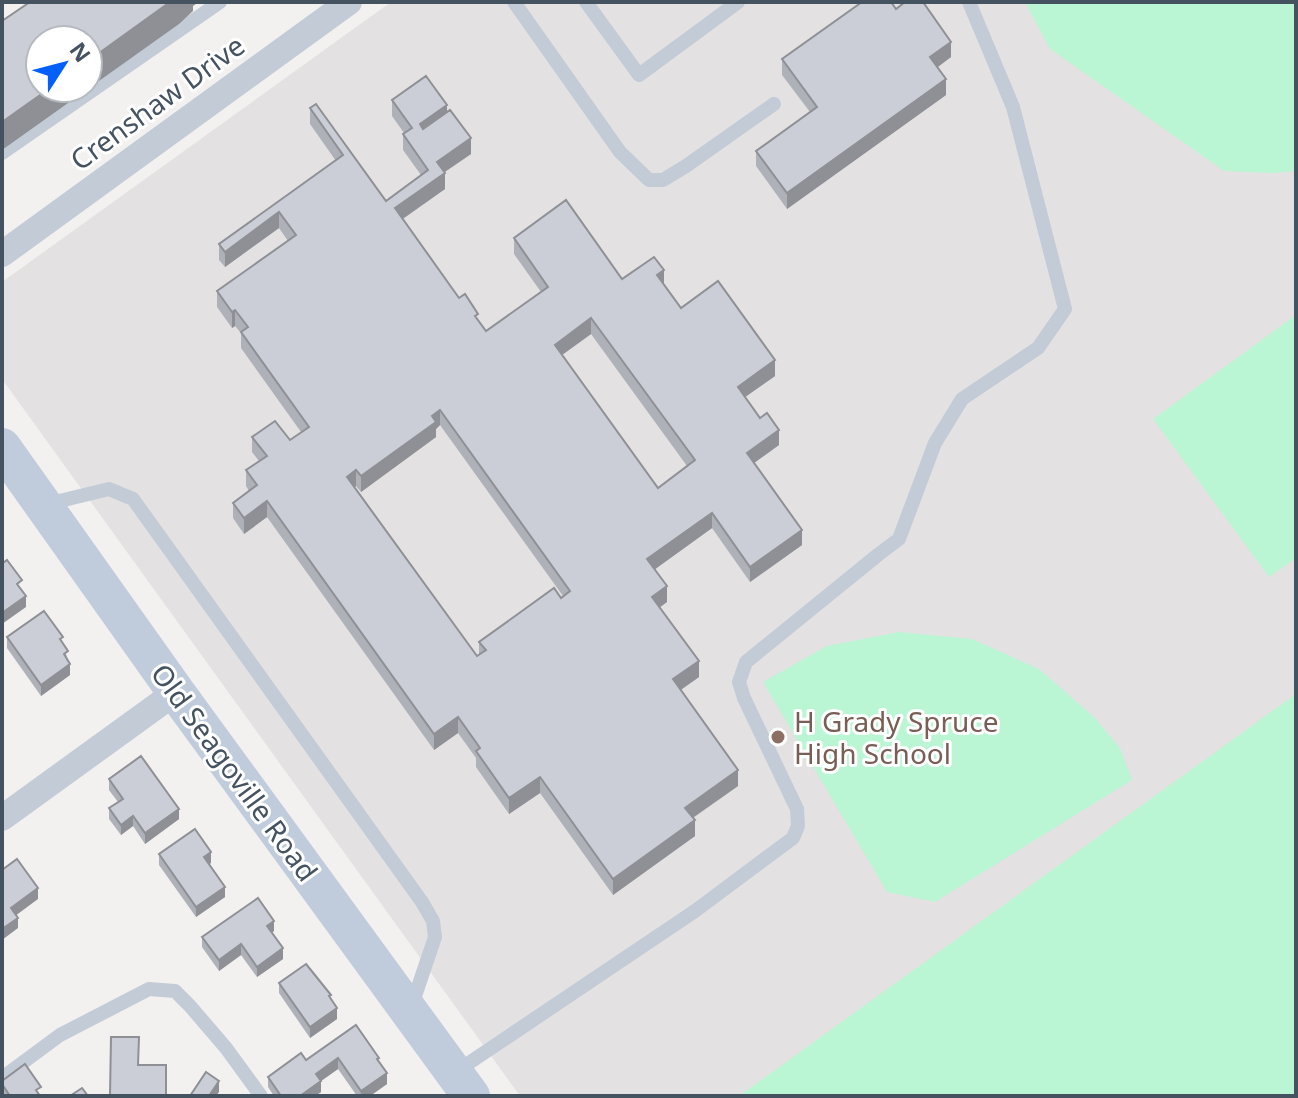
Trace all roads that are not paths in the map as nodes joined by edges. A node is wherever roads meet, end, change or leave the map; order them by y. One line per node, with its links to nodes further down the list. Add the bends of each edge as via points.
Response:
1 (220, 2): 8 (lane)
2 (349, 2): 9 (street, Crenshaw Drive)
3 (514, 2): 7 (lane, via 620,152 649,180 663,180)
4 (586, 2): 5 (lane, via 639,75)
5 (738, 2)
6 (969, 2): 16 (lane, via 1013,107 1065,309 1038,348 962,399 935,443 899,539 746,662 739,682 797,809 793,838)
7 (774, 104)
8 (2, 153)
9 (2, 254)
10 (2, 447): 11 (street, Old Seagoville Road)
11 (43, 505): 12 (street, Old Seagoville Road); 14 (lane, via 109,489 133,499 433,921 435,937)
12 (176, 692): 13 (street); 14 (street, Old Seagoville Road)
13 (2, 818)
14 (409, 1012): 16 (street, Old Seagoville Road)
15 (2, 1078): 17 (lane, via 60,1035 149,989 175,991 183,998)
16 (463, 1085)
17 (261, 1096)

